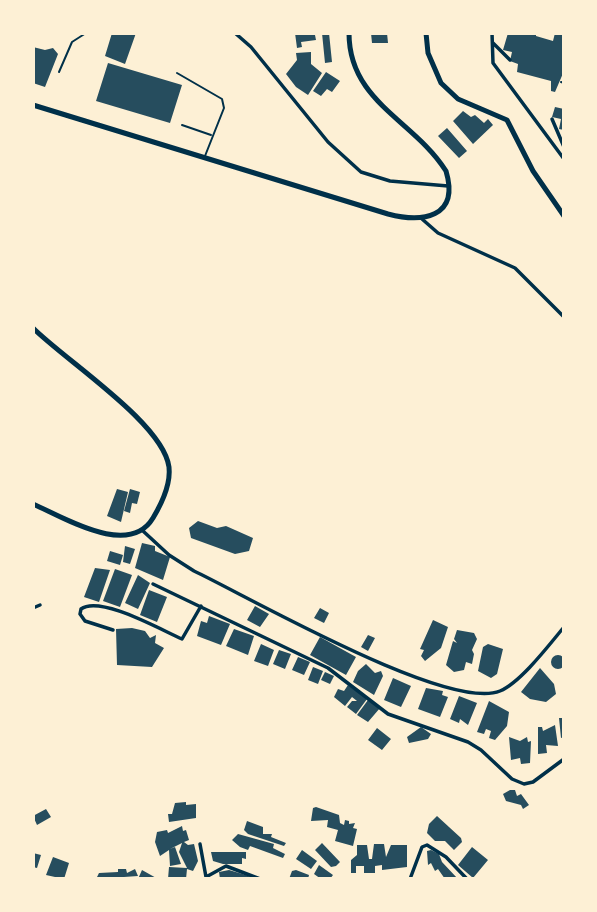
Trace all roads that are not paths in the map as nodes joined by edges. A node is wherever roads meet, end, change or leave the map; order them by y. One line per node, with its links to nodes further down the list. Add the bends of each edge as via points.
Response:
1 (86, 33): 7 (lane, via 72,42)
2 (235, 33): 16 (street, via 328,142 361,172 397,182)
3 (349, 33): 16 (street, via 353,62 364,88 437,159 446,171)
4 (426, 33): 17 (street, via 428,53 441,83 458,99 509,123 533,171)
5 (492, 35): 6 (street, via 497,49); 15 (street, via 494,63)
6 (510, 60)
7 (59, 72)
8 (177, 73): 12 (lane, via 222,99 224,108)
9 (33, 105): 14 (street)
10 (552, 119): 13 (street)
11 (183, 125): 12 (lane)
12 (212, 135): 14 (lane)
13 (564, 147)
14 (204, 157): 18 (street, via 388,214)
15 (564, 159)
16 (448, 186): 18 (street, via 443,207)
17 (564, 216)
18 (422, 219): 19 (street, via 443,235 515,268)
19 (564, 317)
20 (33, 328): 22 (street, via 117,400 158,443 168,464 167,488)
21 (33, 505): 22 (street, via 102,532 131,535)
22 (143, 531): 27 (street, via 194,571 443,688 483,694 502,690)
23 (153, 584): 25 (street)
24 (40, 605): 26 (street)
25 (201, 606): 28 (street, via 181,639 119,611 89,606 81,610 85,621); 29 (street, via 323,665 388,714 468,742 521,783 533,782)
26 (33, 608)
27 (564, 627)
28 (113, 630)
29 (564, 759)
30 (200, 844): 31 (street)
31 (206, 878): 32 (street, via 226,866)
32 (260, 879)
33 (410, 879): 34 (street, via 422,847 427,845)
34 (467, 879)

